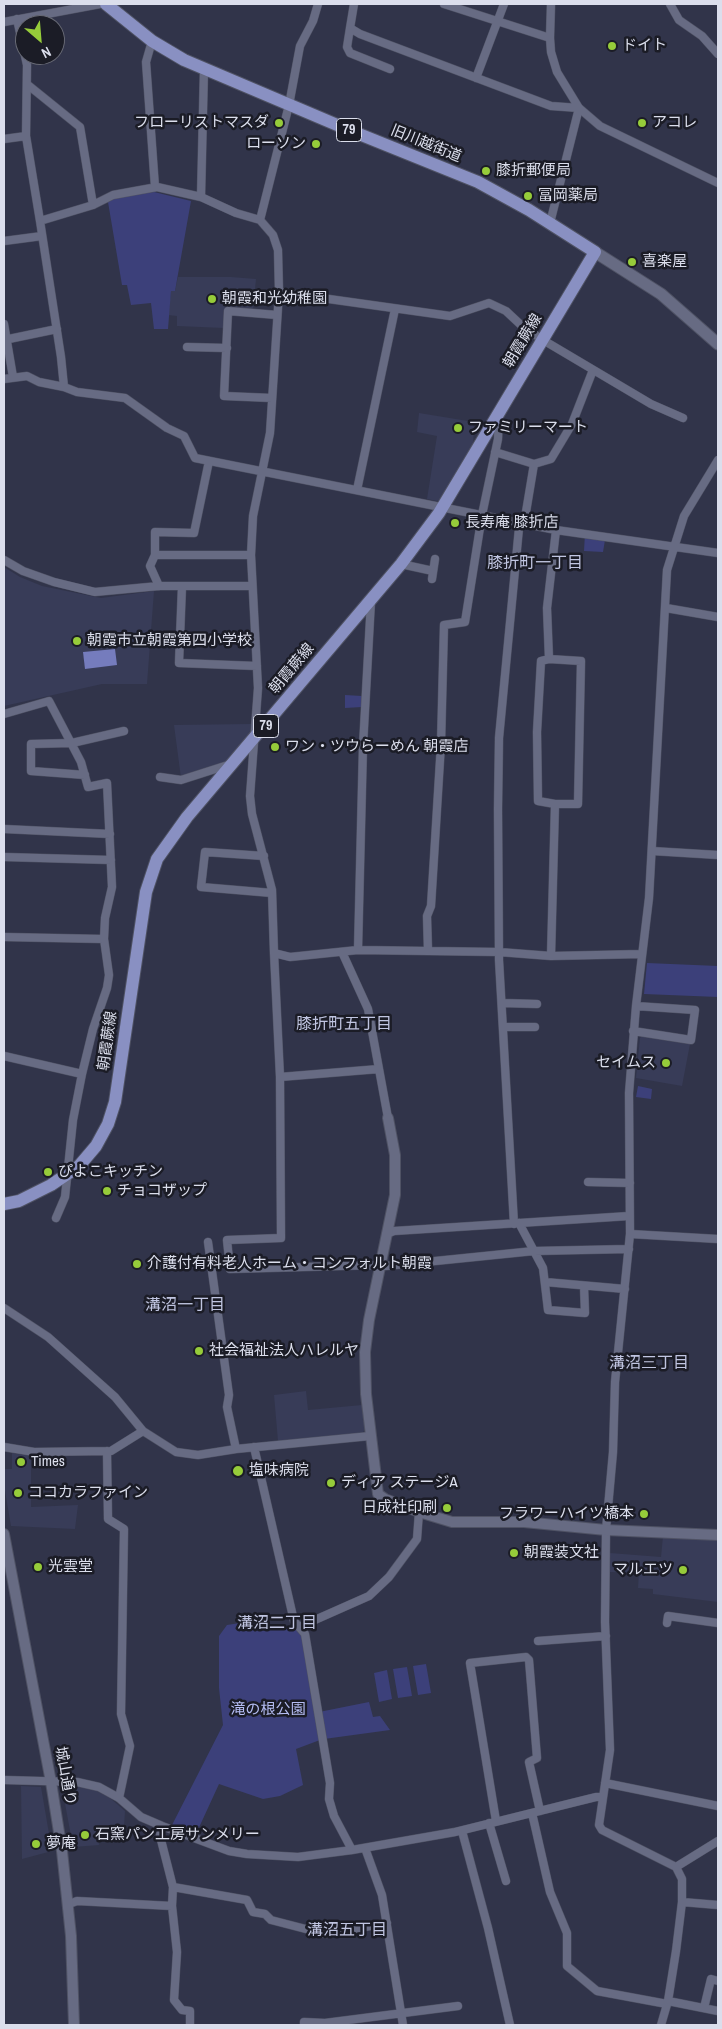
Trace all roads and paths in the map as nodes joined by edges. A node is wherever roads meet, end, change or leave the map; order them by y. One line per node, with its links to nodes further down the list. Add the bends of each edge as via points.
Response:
1 (100, 4): 9 (street)
2 (106, 4): 13 (main road, 旧川越街道 / 79)
3 (318, 4): 20 (street, via 300,46)
4 (354, 4): 11 (street)
5 (444, 4): 10 (street)
6 (504, 4): 10 (street)
7 (551, 4): 12 (street)
8 (670, 4): 14 (street, via 679,20 702,36)
9 (40, 15)
10 (497, 21): 12 (street); 18 (street)
11 (350, 28): 17 (street, via 347,47 350,53); 18 (street)
12 (550, 38): 21 (street, via 557,72)
13 (152, 41): 16 (main road, 旧川越街道 / 79); 25 (street, via 146,62)
14 (718, 54)
15 (27, 65): 19 (street)
16 (204, 69): 20 (main road, 旧川越街道 / 79); 26 (street)
17 (390, 69)
18 (476, 78): 21 (street, via 551,106)
19 (28, 84): 22 (street); 27 (street, via 80,127)
20 (290, 105): 28 (street); 30 (main road, 旧川越街道 / 79, via 478,182)
21 (579, 108): 24 (street, via 600,126); 30 (street)
22 (26, 136): 23 (street); 29 (street)
23 (4, 139)
24 (718, 183)
25 (155, 187): 26 (street); 27 (street, via 113,195)
26 (201, 197): 28 (street)
27 (93, 205): 29 (street)
28 (260, 220): 34 (street, via 276,241)
29 (40, 221): 31 (street)
30 (550, 223): 33 (main road, 旧川越街道 / 79)
31 (42, 236): 32 (street); 38 (street)
32 (4, 241)
33 (595, 252): 40 (main road, 朝霞蕨線 / 79); 41 (main road, 旧川越街道, via 661,294)
34 (280, 292): 35 (street); 36 (street)
35 (395, 309): 40 (street, via 450,316 489,303 506,311); 56 (street)
36 (277, 315): 43 (street, via 228,311); 48 (street)
37 (4, 324): 39 (street)
38 (57, 329): 39 (street); 47 (street)
39 (5, 340): 45 (street)
40 (543, 340): 44 (street); 49 (main road, 朝霞蕨線 / 79)
41 (718, 344)
42 (187, 347): 43 (street)
43 (226, 348): 48 (street, via 224,396)
44 (593, 370): 50 (street); 54 (street, via 559,448 552,459)
45 (13, 377): 46 (street); 47 (street, via 27,376)
46 (4, 379)
47 (64, 387): 53 (street, via 77,392 125,398 184,436 195,458)
48 (272, 398): 55 (street)
49 (499, 414): 51 (street); 57 (main road, 朝霞蕨線 / 79)
50 (682, 418)
51 (495, 452): 54 (street); 58 (street)
52 (718, 460): 61 (street, via 684,516)
53 (208, 461): 55 (street); 63 (street, via 194,533 155,532)
54 (534, 464): 59 (street, via 525,518)
55 (263, 472): 56 (street); 64 (street, via 253,516)
56 (357, 490): 57 (street)
57 (443, 507): 58 (street); 67 (main road, 朝霞蕨線 / 79)
58 (482, 515): 59 (street); 95 (street, via 465,622 444,625 441,744 431,906 427,916)
59 (521, 522): 60 (street); 98 (street, via 499,738)
60 (556, 530): 61 (street); 74 (street, via 547,608)
61 (674, 546): 62 (street); 72 (street, via 667,570)
62 (718, 553)
63 (155, 555): 64 (street); 68 (street, via 150,566)
64 (250, 555): 70 (street)
65 (435, 559): 67 (street, via 432,575)
66 (4, 560): 68 (street, via 54,582 95,592)
67 (401, 564): 71 (main road, 朝霞蕨線 / 79)
68 (159, 586): 69 (street)
69 (182, 586): 70 (street); 75 (street, via 179,664)
70 (251, 586): 75 (street)
71 (371, 600): 78 (main road, 朝霞蕨線 / 79); 94 (street, via 363,746)
72 (666, 608): 73 (street); 86 (street)
73 (718, 617)
74 (549, 660): 83 (street, via 541,661 538,801); 83 (street, via 581,661 578,804)
75 (257, 666): 78 (street)
76 (4, 714): 79 (street, via 49,701)
77 (124, 731): 79 (street)
78 (254, 740): 80 (main road, 朝霞蕨線 / 79); 88 (street, via 250,796)
79 (72, 742): 81 (street); 81 (street, via 31,744 31,771)
80 (235, 762): 82 (street, via 181,780); 112 (main road, 朝霞蕨線 / 79, via 166,844 153,869 143,912 115,1102 96,1146)
81 (85, 775): 85 (street, via 88,787 107,783)
82 (160, 777)
83 (555, 804): 100 (street)
84 (4, 829): 85 (street)
85 (110, 834): 90 (street)
86 (652, 851): 87 (street); 99 (street)
87 (718, 855)
88 (264, 856): 91 (street); 91 (street, via 205,852 201,888)
89 (4, 857): 90 (street)
90 (111, 860): 93 (street, via 112,887)
91 (272, 893): 96 (street)
92 (4, 937): 93 (street)
93 (104, 939): 109 (street, via 109,975 107,988)
94 (358, 950): 95 (street); 97 (street)
95 (428, 951): 98 (street)
96 (274, 952): 97 (street, via 290,957); 110 (street)
97 (342, 952): 108 (street, via 368,1009)
98 (499, 952): 100 (street); 101 (street)
99 (642, 954): 100 (street); 103 (street)
100 (551, 956)
101 (502, 1003): 102 (street); 104 (street)
102 (537, 1004)
103 (636, 1006): 106 (street); 106 (street, via 695,1010 691,1040)
104 (503, 1027): 105 (street); 118 (street)
105 (535, 1027)
106 (633, 1031): 114 (street, via 629,1093)
107 (4, 1056): 109 (street)
108 (379, 1069): 110 (street); 111 (street)
109 (82, 1074): 112 (street)
110 (280, 1077): 125 (street, via 281,1238 227,1240 230,1269)
111 (388, 1118): 119 (street, via 396,1172 396,1196)
112 (67, 1176): 115 (main road, 朝霞蕨線 / 79, via 25,1198); 117 (street, via 65,1197)
113 (588, 1182): 114 (street)
114 (630, 1183): 116 (street)
115 (4, 1204)
116 (629, 1216): 118 (street); 120 (street)
117 (56, 1218)
118 (517, 1223): 119 (street); 124 (street)
119 (388, 1233): 125 (street)
120 (630, 1234): 121 (street); 123 (street)
121 (718, 1239)
122 (208, 1242): 134 (street, via 229,1395 227,1407)
123 (629, 1249): 124 (street); 128 (street)
124 (534, 1251): 125 (street); 126 (street, via 543,1268)
125 (381, 1266): 131 (street, via 365,1352 364,1378)
126 (545, 1282): 127 (street); 127 (street, via 548,1310 585,1313)
127 (584, 1286): 128 (street)
128 (625, 1289): 137 (street, via 615,1382)
129 (4, 1308): 130 (street, via 48,1336 115,1397)
130 (143, 1431): 134 (street, via 176,1452 198,1455); 135 (street)
131 (370, 1436): 133 (street); 136 (street, via 378,1494)
132 (4, 1446): 135 (street, via 34,1452)
133 (254, 1447): 134 (street); 142 (street, via 294,1621)
134 (236, 1449)
135 (107, 1451): 149 (street, via 108,1519 124,1529 121,1714 130,1746)
136 (419, 1512): 137 (street, via 452,1522 524,1522); 142 (street, via 417,1540 383,1583 369,1596)
137 (606, 1530): 139 (street); 143 (street)
138 (4, 1534): 146 (street, 城山通り)
139 (718, 1534)
140 (667, 1623): 141 (street, via 668,1616)
141 (718, 1623)
142 (299, 1627): 157 (street, via 305,1634 330,1783 329,1799)
143 (606, 1636): 144 (street); 147 (street, via 610,1750)
144 (538, 1641)
145 (4, 1780): 146 (street)
146 (51, 1782): 149 (street, via 76,1782 99,1787); 162 (street, 城山通り)
147 (605, 1783): 148 (street); 150 (street)
148 (603, 1797): 151 (street); 158 (street, via 599,1825 602,1830)
149 (119, 1798): 153 (street, via 142,1817)
150 (718, 1806)
151 (536, 1812): 152 (street); 152 (street, via 528,1762 537,1758 529,1660 526,1657 470,1663); 167 (street, via 550,1892 567,1933 567,1966 597,1991)
152 (492, 1822): 154 (street); 159 (street)
153 (162, 1826): 157 (street, via 229,1851 247,1854 298,1857); 160 (street, via 160,1836)
154 (462, 1831): 156 (street); 176 (street)
155 (718, 1841): 158 (street)
156 (365, 1848): 157 (street); 165 (street, via 382,1895)
157 (352, 1850)
158 (676, 1867): 161 (street, via 682,1879)
159 (506, 1881)
160 (173, 1887): 164 (street); 165 (street, via 247,1900 253,1912 265,1914 271,1920 325,1934)
161 (682, 1902): 163 (street); 167 (street)
162 (69, 1904): 164 (street); 172 (street, 城山通り)
163 (718, 1905)
164 (172, 1906): 173 (street, via 177,1952 174,2000 182,2010 190,2011)
165 (387, 1922): 171 (street)
166 (718, 1981): 169 (street, via 711,1979)
167 (668, 2002): 169 (street); 177 (street)
168 (458, 2006): 171 (street)
169 (704, 2008): 170 (street)
170 (718, 2011)
171 (400, 2015): 174 (street, via 325,2023 304,2022); 175 (street)
172 (74, 2025)
173 (190, 2025)
174 (304, 2025)
175 (403, 2025)
176 (510, 2025)
177 (661, 2025)

